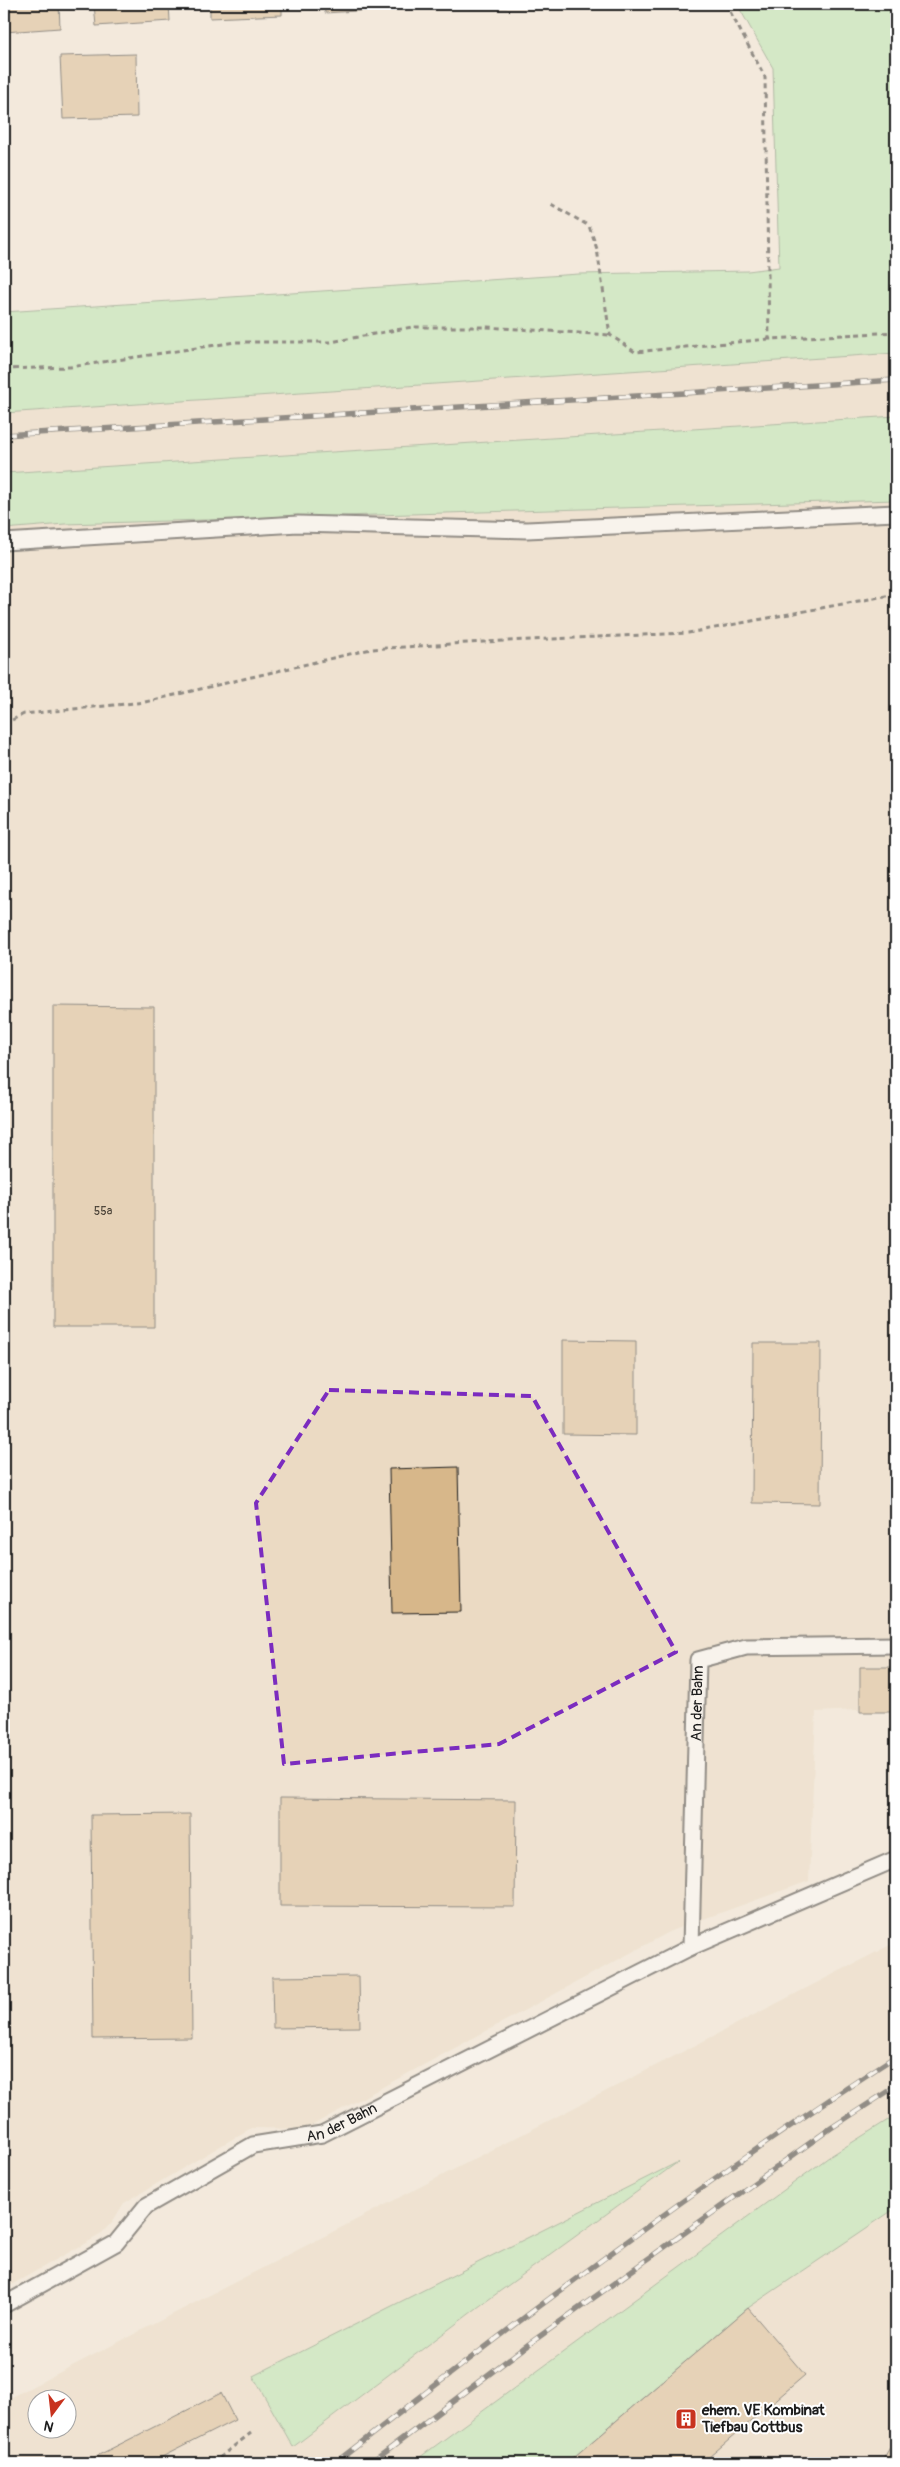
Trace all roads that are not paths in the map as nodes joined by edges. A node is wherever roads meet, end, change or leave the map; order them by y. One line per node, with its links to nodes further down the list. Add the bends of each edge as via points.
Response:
1 (896, 513): 2 (lane, via 527,530 298,524)
2 (4, 542)
3 (896, 1644): 5 (lane, An der Bahn, via 746,1647 698,1660)
4 (896, 1859): 5 (lane, An der Bahn)
5 (691, 1947): 6 (lane, An der Bahn, via 322,2134 253,2145 146,2206 116,2243)
6 (4, 2305)

